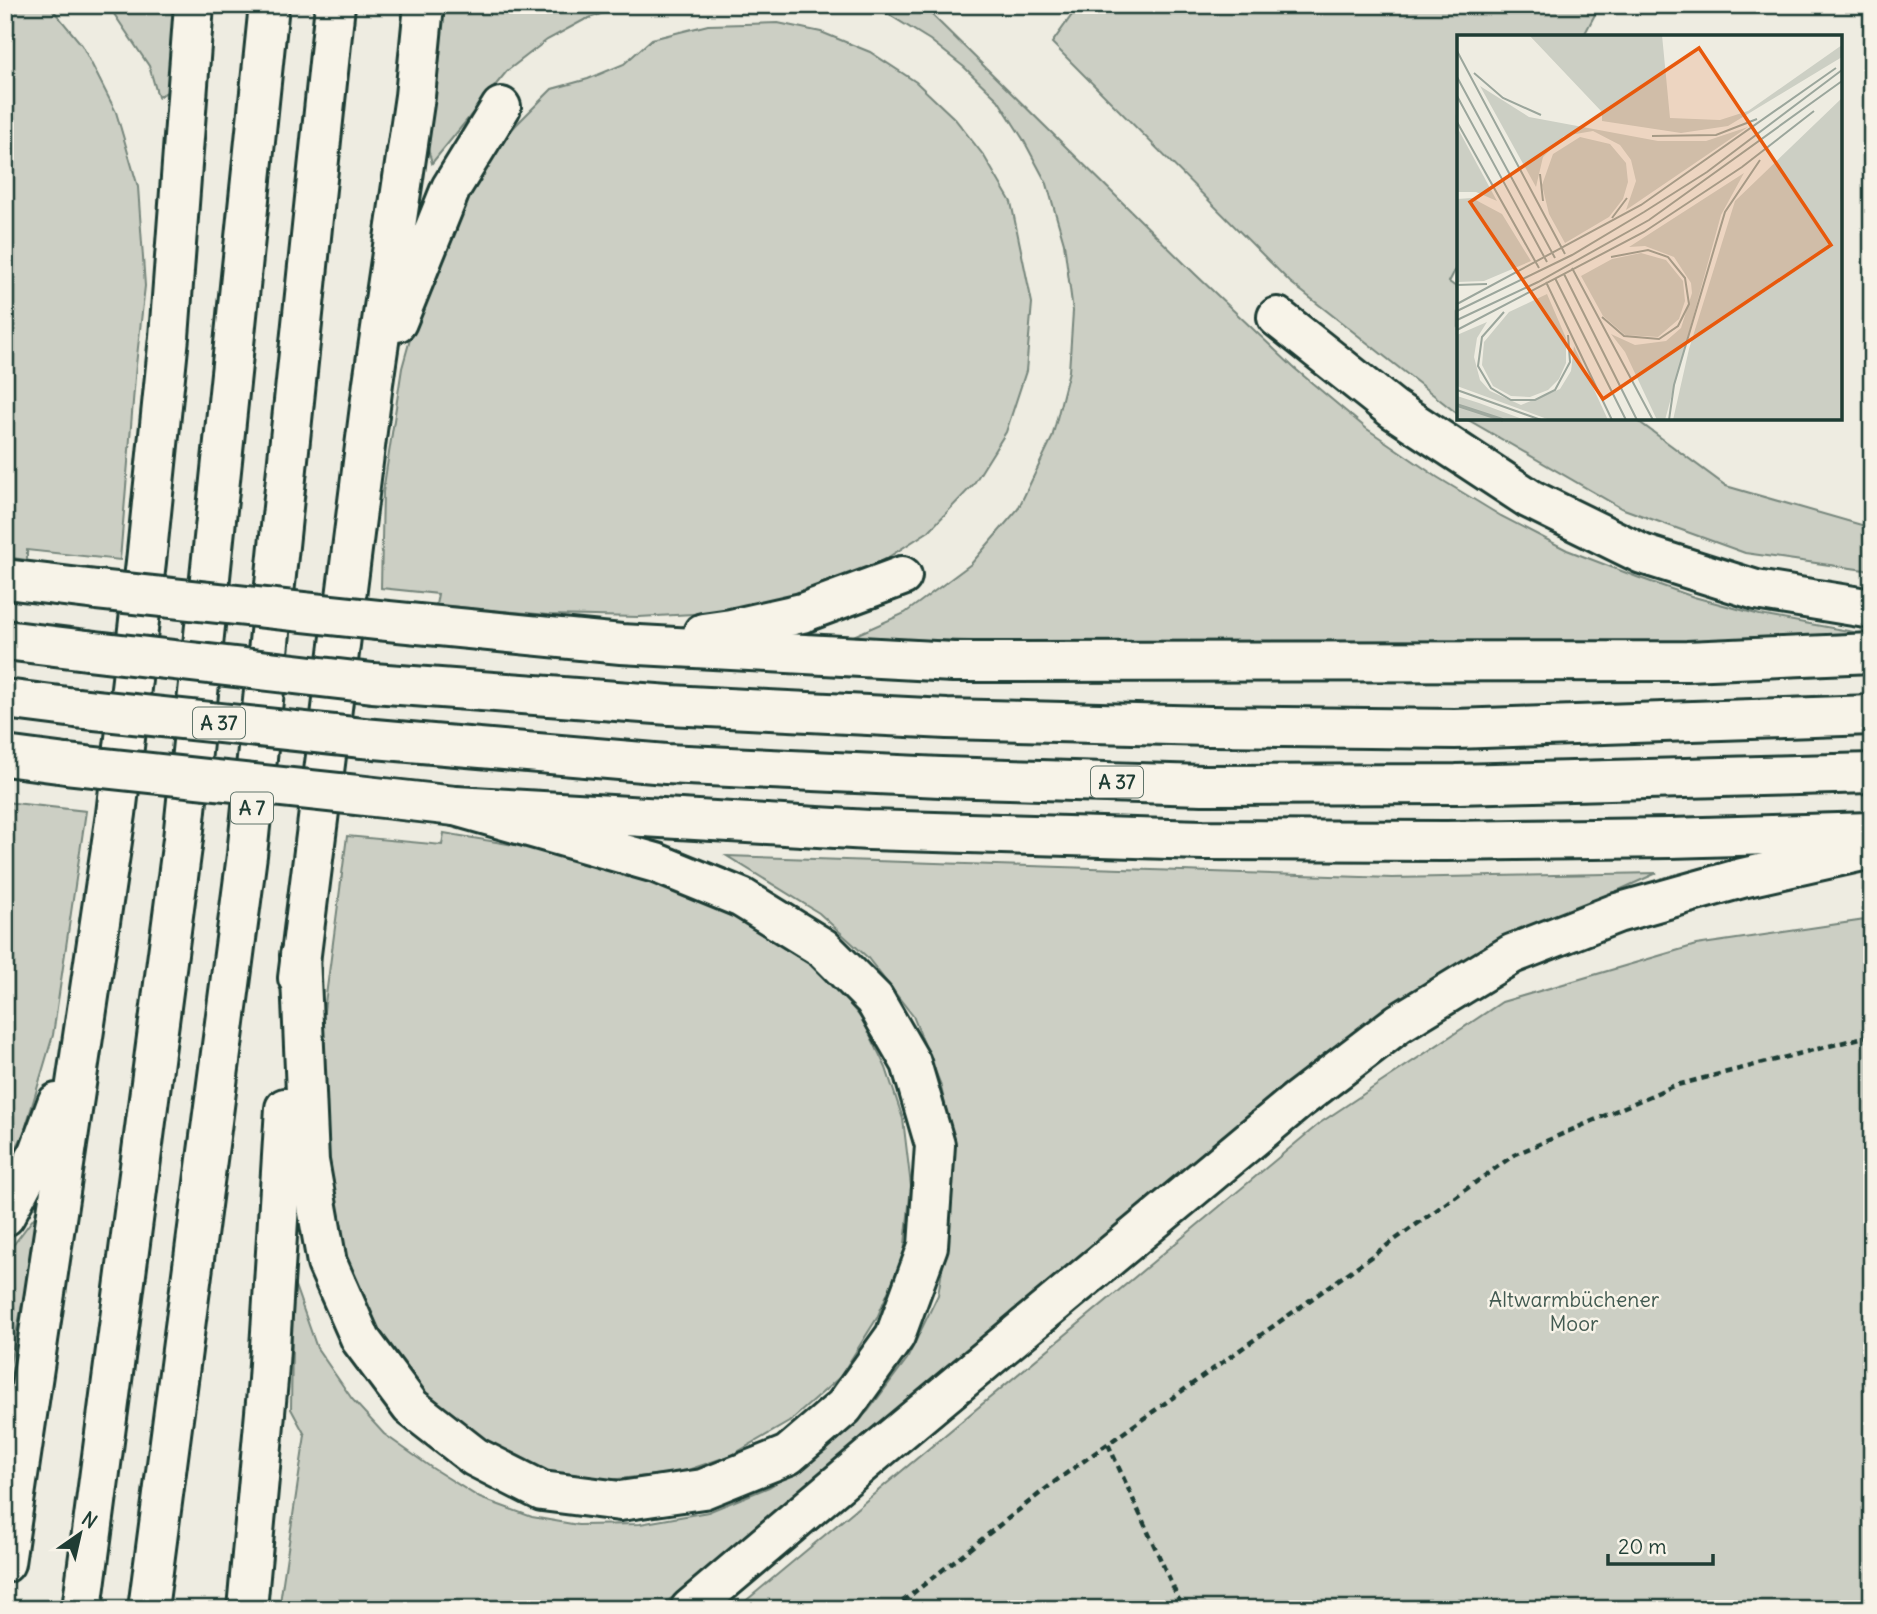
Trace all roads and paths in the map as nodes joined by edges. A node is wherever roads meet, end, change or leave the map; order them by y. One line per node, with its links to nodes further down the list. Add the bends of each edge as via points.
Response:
1 (194, 5): 22 (highway, via 169,337 146,562)
2 (269, 5): 27 (highway, via 183,839)
3 (335, 5): 28 (highway, A 7, via 247,855)
4 (424, 5): 7 (highway)
5 (501, 107): 7 (highway, via 451,188)
6 (1277, 317): 10 (highway, via 1392,409 1530,499 1642,554 1756,590)
7 (373, 383): 21 (highway)
8 (902, 576): 12 (highway, via 802,613 731,629)
9 (5, 579): 12 (highway, bridge)
10 (1872, 609)
11 (5, 639): 15 (highway, bridge, via 373,682 684,706 947,719 1455,729)
12 (621, 644): 13 (highway, via 953,662 1687,661)
13 (1872, 653)
14 (5, 699): 17 (highway, A 37, bridge, via 363,738 666,764 941,777 1203,785)
15 (1872, 715)
16 (5, 756): 18 (highway, bridge)
17 (1872, 773)
18 (455, 806): 19 (highway, via 869,830 1203,840 1530,840); 21 (highway, via 656,863 742,898 823,948 874,999 911,1063 934,1144 928,1246 895,1336 844,1407 788,1455 703,1489 620,1501 542,1490 475,1457 411,1408 361,1340 327,1264 309,1161)
19 (1872, 832)
20 (1872, 849): 30 (highway, via 1742,878 1617,913 1512,954 1399,1023 1297,1101)
21 (300, 955): 29 (highway)
22 (84, 1029): 24 (highway, via 39,1152); 26 (highway)
23 (1872, 1035): 25 (path, via 1674,1086 1514,1155)
24 (5, 1216)
25 (1108, 1444): 31 (path); 32 (path)
26 (5, 1563)
27 (82, 1609)
28 (148, 1609)
29 (247, 1609)
30 (690, 1609)
31 (893, 1609)
32 (1183, 1609)

